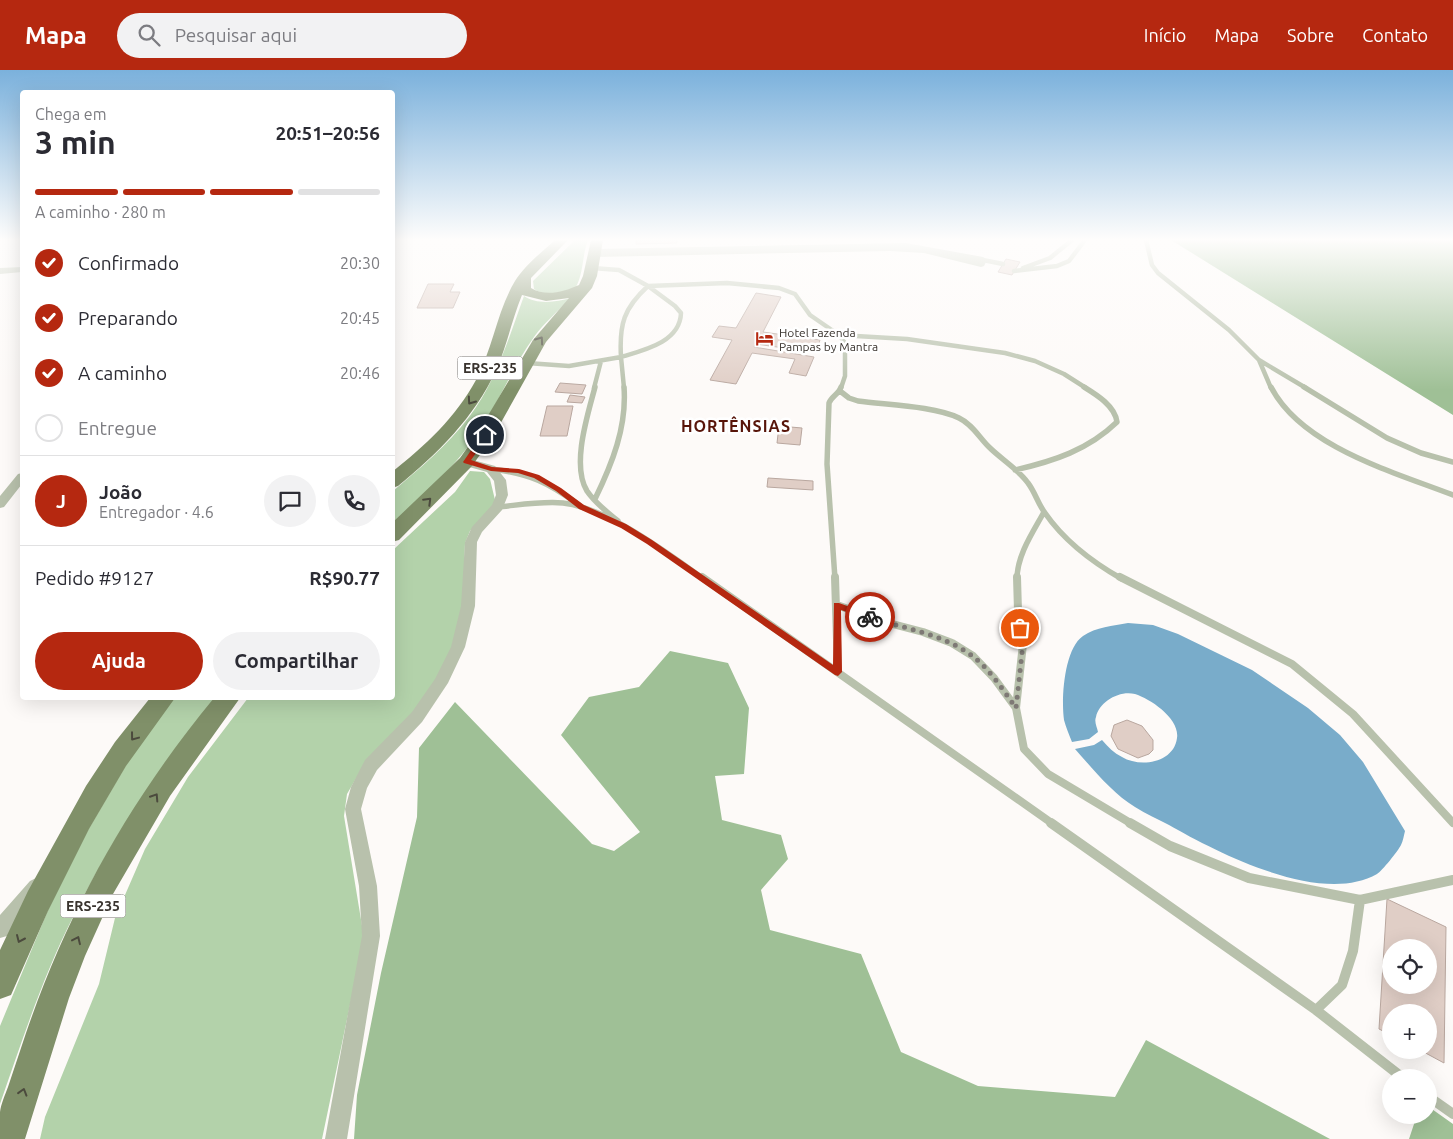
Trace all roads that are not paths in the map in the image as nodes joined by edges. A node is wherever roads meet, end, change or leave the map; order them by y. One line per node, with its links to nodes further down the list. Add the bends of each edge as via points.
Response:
1 (519, 290): 20 (main road, ERS-235, one-way to 20, via 491,366 474,396 436,444)
2 (524, 290): 3 (main road, via 540,297 563,296)
3 (580, 290)
4 (583, 290): 13 (main road, ERS-235, one-way to 4, via 550,327)
5 (643, 290): 10 (lane, via 624,314 620,328)
6 (653, 290): 10 (lane, via 681,313 680,324 673,334 654,345)
7 (788, 290): 9 (lane, via 800,299 810,315)
8 (1179, 290): 11 (lane, via 1230,330)
9 (839, 335): 14 (lane, via 847,354); 18 (lane, via 907,339 1005,353 1035,361 1064,374 1101,398 1116,414 1117,422 1105,436 1054,462)
10 (621, 357): 12 (lane); 22 (lane, via 625,385 621,433)
11 (1259, 360): 16 (lane, via 1387,438); 21 (lane, via 1278,399 1322,438 1394,473)
12 (601, 361): 13 (lane, via 569,366); 22 (lane, via 582,442 579,471 584,487)
13 (526, 362): 15 (main road, ERS-235)
14 (840, 391): 18 (lane, via 858,401 941,412 958,418 970,425); 29 (lane, via 832,396 829,403 827,464)
15 (466, 462): 17 (street); 28 (main road, ERS-235, one-way to 15)
16 (1453, 462)
17 (491, 469): 24 (street, via 500,480 502,495); 25 (lane, via 519,471 536,477)
18 (1015, 470): 26 (lane, via 1036,494)
19 (20, 479): 23 (street)
20 (395, 479)
21 (1453, 495)
22 (595, 499): 27 (lane)
23 (0, 504)
24 (498, 507): 25 (lane, via 543,503); 45 (street, via 476,530 471,542 468,606 458,647 441,683 417,717 372,765 359,787 353,809 368,886 371,936)
25 (582, 507): 27 (lane)
26 (1044, 512): 33 (lane, via 1017,572 1023,644); 34 (lane, via 1070,544 1102,568 1292,664 1353,714)
27 (624, 526): 30 (lane)
28 (395, 532)
29 (836, 605): 30 (lane); 33 (lane, via 952,643 972,656 994,678)
30 (838, 672): 40 (lane)
31 (162, 700): 35 (main road, ERS-235, one-way to 35, via 112,766)
32 (226, 700): 44 (main road, ERS-235, one-way to 32, via 39,1038 95,901 127,840 161,787 196,736)
33 (1016, 708): 37 (lane, via 1024,749 1048,774 1170,846 1250,878)
34 (1453, 823)
35 (55, 866): 38 (street); 39 (main road, ERS-235, one-way to 39)
36 (1453, 880): 37 (lane)
37 (1360, 900): 40 (lane, via 1353,951 1342,984)
38 (0, 929)
39 (0, 984)
40 (1316, 1010): 41 (lane)
41 (1391, 1069)
42 (1437, 1103): 43 (lane)
43 (1453, 1114)
44 (8, 1139)
45 (336, 1139)

